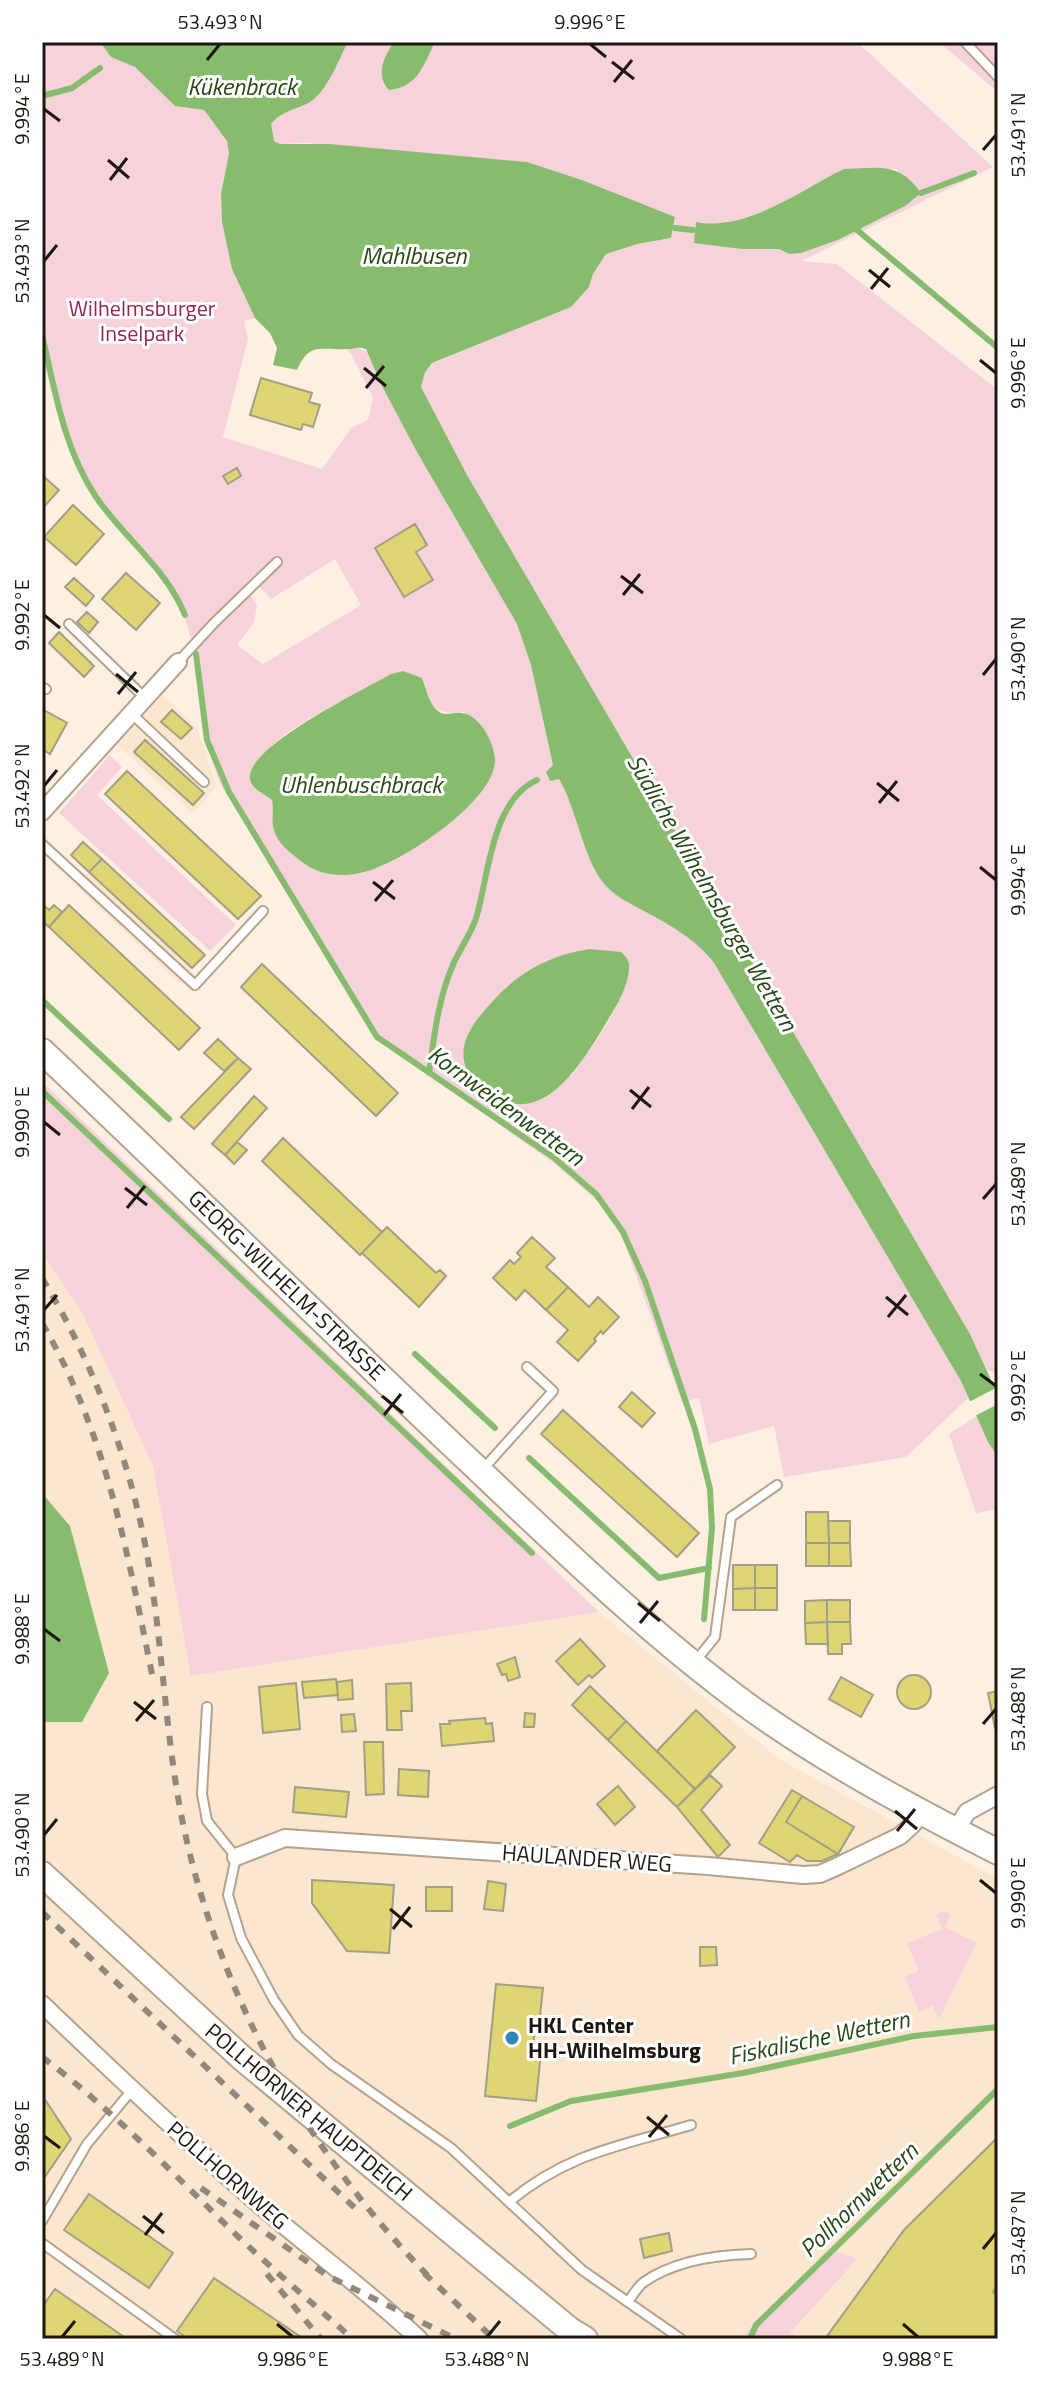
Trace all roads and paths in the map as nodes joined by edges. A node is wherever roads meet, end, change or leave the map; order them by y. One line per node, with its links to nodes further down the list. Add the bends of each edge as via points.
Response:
1 (965, 42): 2 (lane)
2 (998, 77)
3 (277, 562): 5 (lane)
4 (69, 624): 6 (lane)
5 (178, 662): 6 (street)
6 (145, 698): 7 (street)
7 (131, 713): 8 (lane); 9 (street)
8 (204, 782)
9 (42, 812)
10 (42, 844): 11 (lane, via 195,985)
11 (263, 911)
12 (42, 1051): 14 (main road, GEORG-WILHELM-STRASSE)
13 (527, 1367): 14 (lane, via 553,1391)
14 (481, 1472): 16 (main road, GEORG-WILHELM-STRASSE)
15 (777, 1485): 16 (lane, via 731,1517 715,1637)
16 (694, 1664): 19 (main road, GEORG-WILHELM-STRASSE, via 804,1742)
17 (207, 1707): 22 (lane, via 204,1807 207,1821)
18 (998, 1795): 20 (street, via 967,1812)
19 (921, 1811): 20 (main road, GEORG-WILHELM-STRASSE); 22 (street, HAULANDER WEG, via 900,1836 820,1874 285,1838)
20 (956, 1830): 21 (main road, GEORG-WILHELM-STRASSE)
21 (998, 1852)
22 (236, 1857): 27 (lane, via 228,1895 241,1938 298,2035 451,2148)
23 (42, 1874): 34 (main road, POLLHORNER HAUPTDEICH, via 242,2058)
24 (42, 2004): 25 (street, POLLHORNWEG)
25 (132, 2090): 28 (lane, via 87,2144); 33 (street, POLLHORNWEG)
26 (691, 2125): 27 (lane, via 580,2157)
27 (509, 2202): 31 (lane, via 582,2270)
28 (42, 2221)
29 (42, 2243): 32 (lane)
30 (751, 2254): 31 (lane, via 718,2255 669,2269 642,2283)
31 (628, 2302): 35 (lane)
32 (175, 2339)
33 (419, 2339)
34 (585, 2339)
35 (681, 2339)

